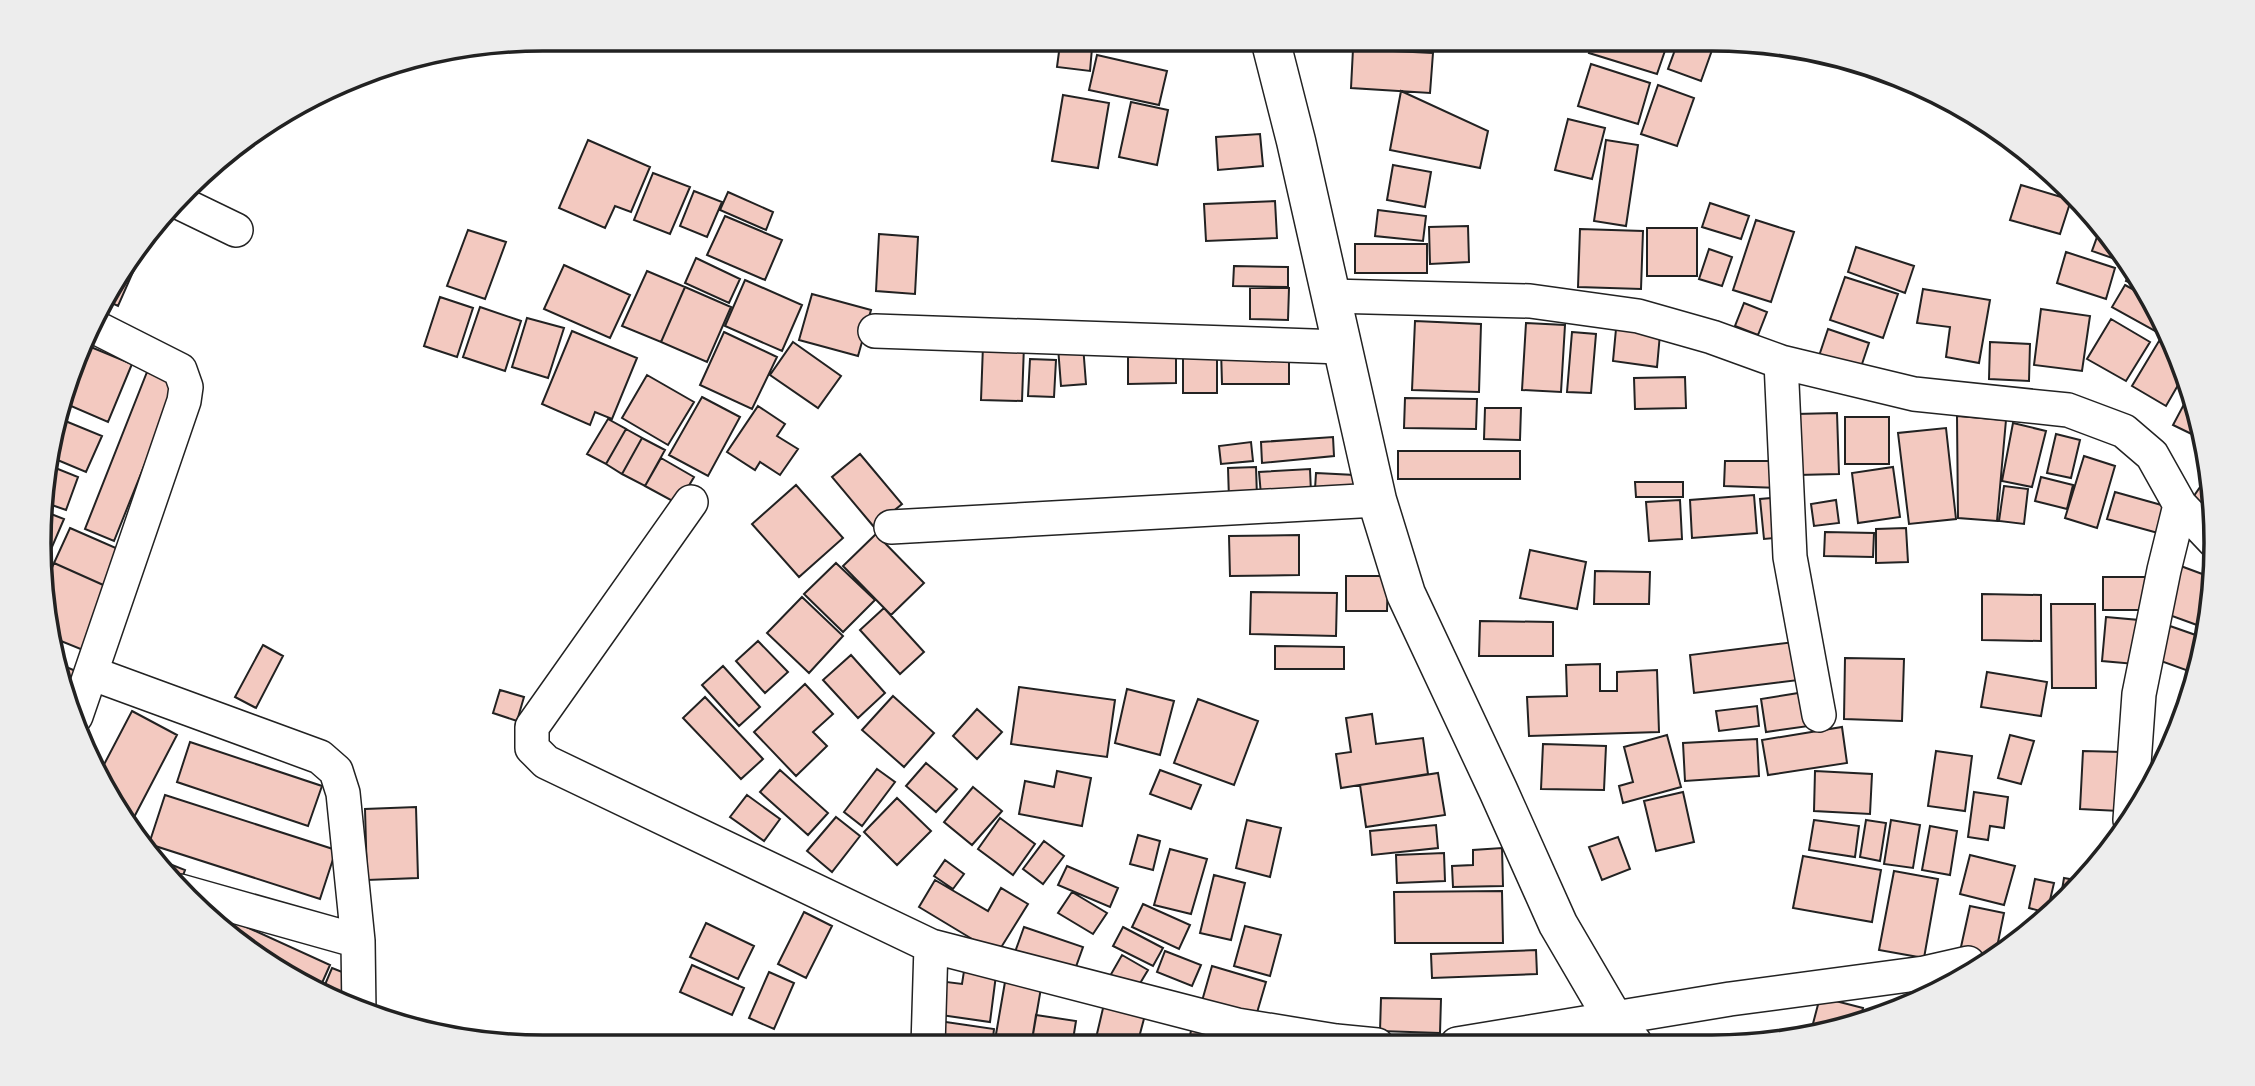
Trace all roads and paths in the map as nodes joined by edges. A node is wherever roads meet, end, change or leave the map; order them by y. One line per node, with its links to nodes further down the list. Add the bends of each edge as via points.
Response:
1 (1273, 51): 4 (street)
2 (185, 205): 3 (street)
3 (236, 230)
4 (1330, 296): 7 (street); 8 (street, via 1530,300 1638,316)
5 (100, 329): 14 (street, via 180,370 186,387)
6 (875, 331): 7 (street)
7 (1341, 347): 9 (street)
8 (1781, 362): 11 (street, via 1914,394 2068,410 2124,431 2143,447); 16 (street, via 1790,557)
9 (1377, 500): 12 (street); 23 (street, via 1406,594 1558,924)
10 (691, 502): 20 (street, via 532,727 532,748 546,762)
11 (2180, 505): 13 (street); 17 (street, via 2139,694)
12 (891, 527)
13 (2204, 530)
14 (91, 673): 15 (street); 19 (street, via 320,757 336,771 343,793)
15 (79, 706)
16 (1819, 715)
17 (2131, 799)
18 (201, 897): 19 (street)
19 (358, 941): 22 (street)
20 (931, 946): 24 (street); 25 (street, via 1237,1025)
21 (1968, 963): 23 (street, via 1730,999)
22 (359, 999)
23 (1623, 1031): 26 (street)
24 (928, 1035)
25 (1299, 1035)
26 (1572, 1035)

